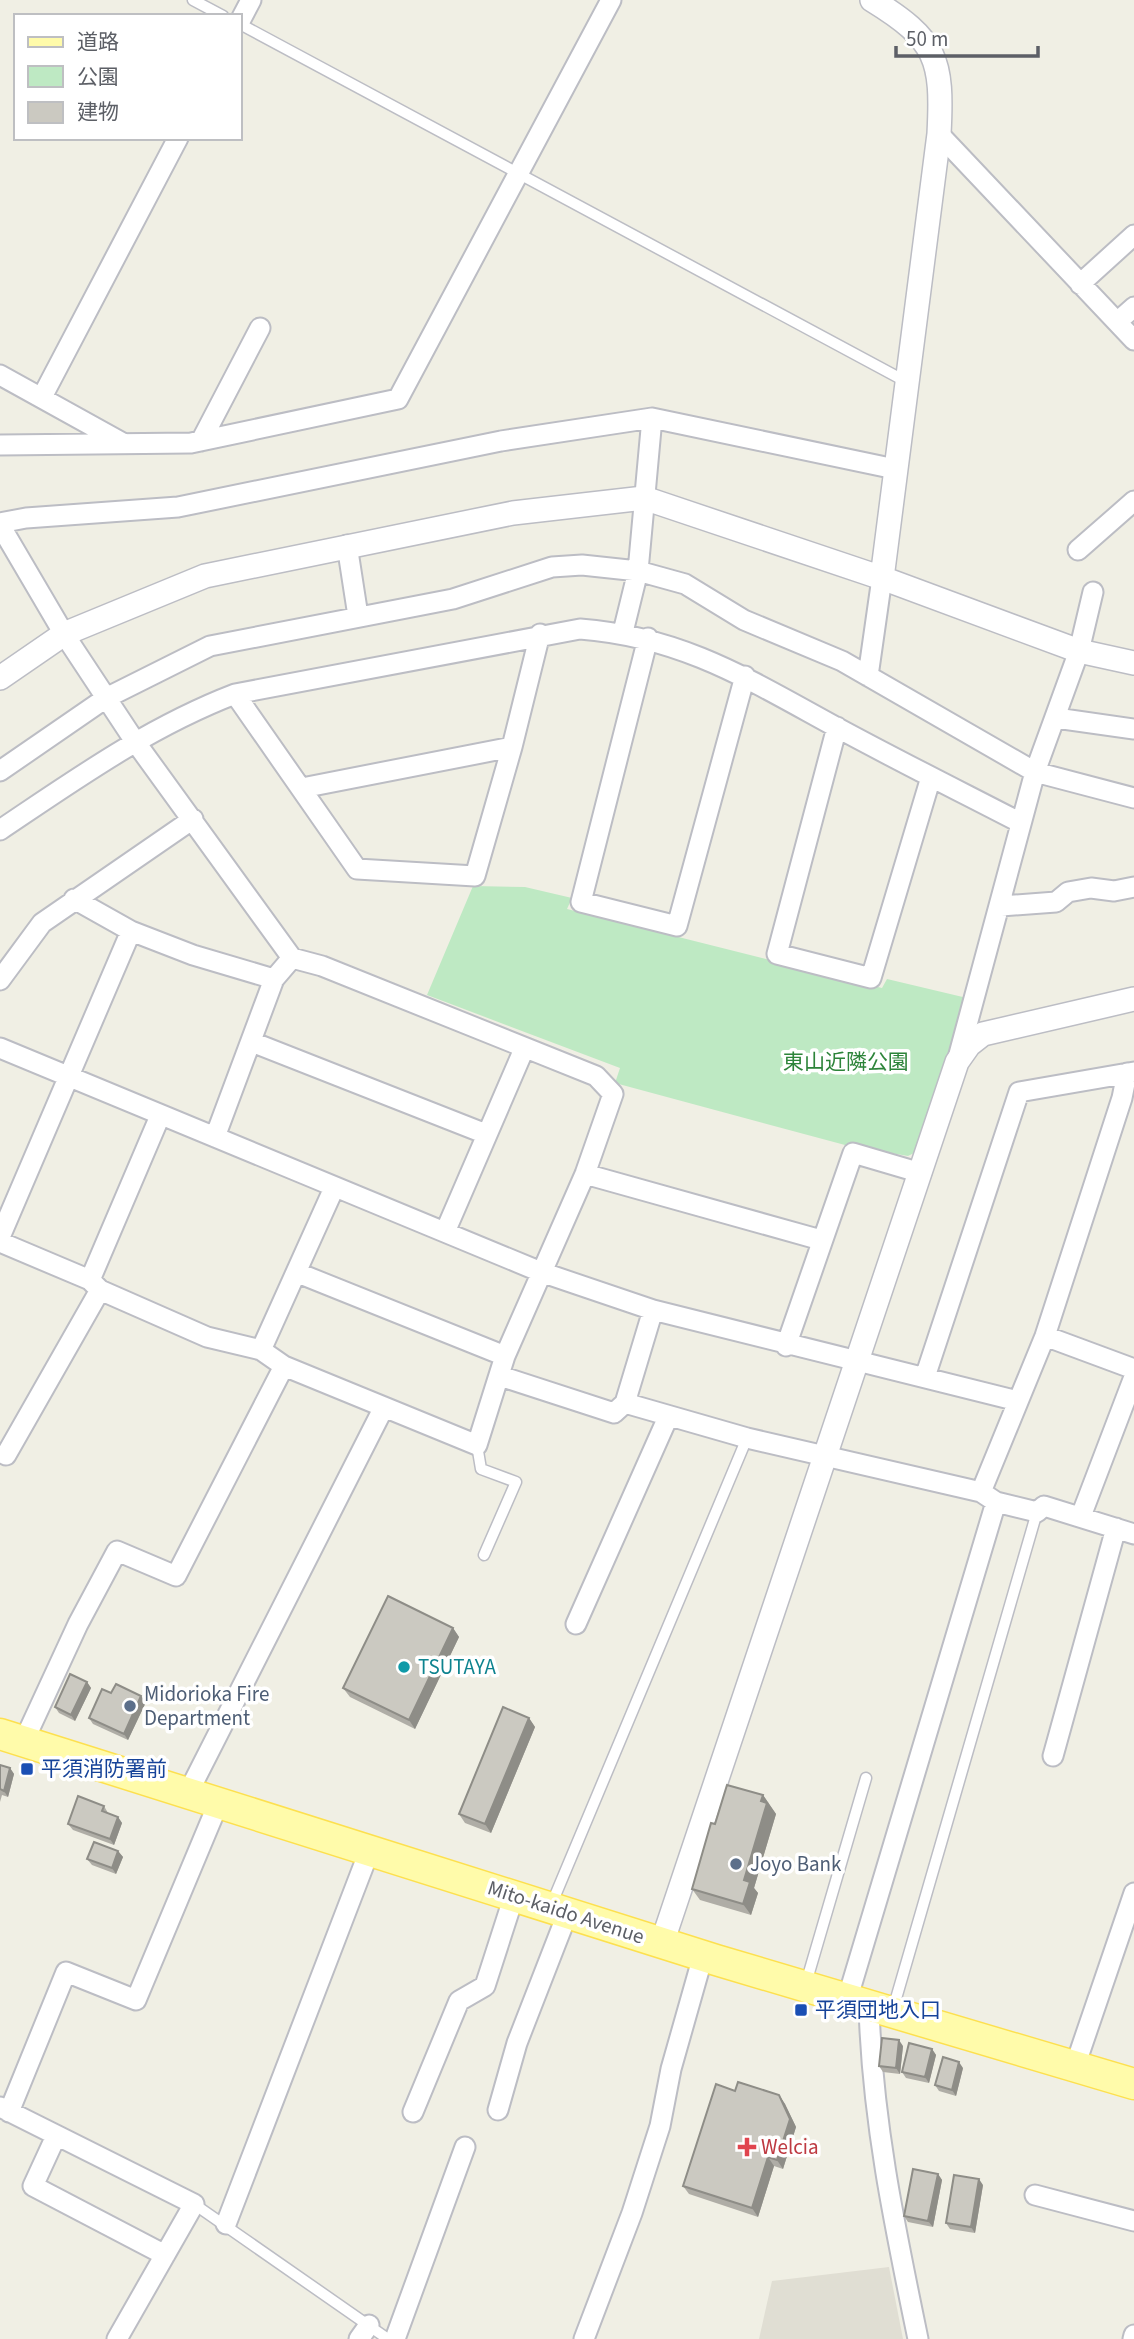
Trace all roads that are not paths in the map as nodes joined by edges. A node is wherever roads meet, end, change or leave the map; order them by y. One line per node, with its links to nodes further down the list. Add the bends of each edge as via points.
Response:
1 (193, 0): 5 (lane)
2 (251, 0): 6 (street)
3 (611, 0): 10 (street)
4 (872, 0): 8 (street, via 911,25 933,52 941,86)
5 (219, 14)
6 (242, 19)
7 (242, 24): 10 (lane)
8 (939, 134): 12 (street); 18 (street)
9 (177, 140): 19 (street)
10 (516, 174): 18 (lane); 21 (street, via 398,399)
11 (1134, 234): 12 (street)
12 (1080, 284): 14 (street)
13 (1134, 307): 14 (street)
14 (1117, 323): 16 (street)
15 (260, 328): 21 (street)
16 (1134, 340)
17 (0, 375): 19 (street)
18 (905, 381): 24 (street)
19 (42, 397): 22 (street)
20 (652, 418): 24 (street); 25 (street); 27 (street, via 501,441 178,507 26,517)
21 (201, 441): 22 (street)
22 (122, 442): 23 (street)
23 (0, 445)
24 (895, 469): 31 (street)
25 (644, 498): 28 (street, via 513,513); 30 (street); 31 (street)
26 (1134, 501): 29 (street)
27 (0, 524): 35 (street)
28 (347, 545): 33 (street); 35 (street, via 205,576)
29 (1078, 550)
30 (638, 571): 33 (street, via 552,567 453,599); 34 (street); 41 (street, via 685,584 744,620)
31 (882, 578): 38 (street); 41 (street)
32 (1093, 592): 38 (street)
33 (358, 616): 44 (street, via 210,646)
34 (623, 632): 36 (street, via 580,629); 37 (street)
35 (64, 634): 42 (street); 44 (street)
36 (540, 634): 43 (street); 49 (street)
37 (648, 638): 40 (street); 40 (street, via 581,902 677,926)
38 (1079, 651): 39 (street); 45 (street)
39 (1134, 663)
40 (745, 676): 46 (street)
41 (868, 676): 51 (street)
42 (0, 678)
43 (235, 694): 48 (street); 53 (street)
44 (106, 698): 48 (street); 50 (street)
45 (1056, 718): 47 (street); 51 (street)
46 (836, 727): 52 (street); 52 (street, via 777,954 872,978)
47 (1134, 729)
48 (134, 740): 55 (street); 57 (street)
49 (512, 747): 53 (street); 53 (street, via 475,876 357,869)
50 (0, 771)
51 (1035, 772): 54 (street); 56 (street)
52 (931, 777): 56 (street)
53 (302, 788)
54 (1134, 798)
55 (193, 819): 59 (street); 62 (street)
56 (1021, 823): 60 (street)
57 (0, 830)
58 (1134, 887): 60 (street, via 1114,891 1091,887 1068,892 1056,902)
59 (74, 899): 61 (street); 64 (street, via 42,923)
60 (1001, 906): 69 (street)
61 (131, 931): 63 (street); 71 (street)
62 (292, 958): 63 (street); 68 (street, via 322,966)
63 (274, 979): 66 (street)
64 (0, 980)
65 (1134, 999): 69 (street, via 983,1034)
66 (252, 1042): 73 (street); 74 (street)
67 (0, 1048): 71 (street)
68 (524, 1049): 73 (street); 76 (street, via 596,1076 613,1094)
69 (957, 1062): 75 (street)
70 (1130, 1072): 85 (street); 93 (street, via 1019,1093)
71 (67, 1076): 72 (street); 79 (street)
72 (160, 1116): 74 (street); 83 (street)
73 (486, 1134): 78 (street)
74 (215, 1137): 77 (street)
75 (921, 1173): 80 (street, via 853,1153); 89 (street)
76 (585, 1174): 80 (street); 81 (street)
77 (334, 1188): 78 (street); 82 (street)
78 (444, 1232): 81 (street)
79 (0, 1239): 83 (street)
80 (821, 1240): 86 (street)
81 (541, 1272): 84 (street); 88 (street)
82 (298, 1273): 87 (street); 88 (street)
83 (95, 1285): 87 (street, via 207,1337); 102 (street)
84 (653, 1310): 86 (street); 96 (street)
85 (1045, 1336): 91 (street); 95 (street)
86 (786, 1346): 89 (street)
87 (261, 1350): 90 (street)
88 (505, 1356): 92 (street)
89 (859, 1362): 93 (street); 101 (street)
90 (284, 1366): 97 (street); 109 (street, via 176,1576 117,1551)
91 (1134, 1369)
92 (500, 1376): 96 (street, via 614,1413); 100 (street)
93 (925, 1377): 95 (street)
94 (1134, 1377): 105 (street)
95 (1018, 1401): 103 (street)
96 (625, 1403): 98 (street)
97 (384, 1407): 100 (street); 112 (street)
98 (668, 1417): 99 (street); 108 (street)
99 (747, 1438): 101 (street); 117 (lane)
100 (477, 1445): 107 (lane, via 481,1469 516,1482)
101 (825, 1454): 103 (street); 118 (street)
102 (6, 1455)
103 (989, 1497): 104 (street); 121 (street)
104 (1037, 1512): 105 (street, via 1044,1506); 121 (lane)
105 (1081, 1516): 106 (street)
106 (1125, 1531): 110 (street)
107 (484, 1556)
108 (576, 1625)
109 (11, 1739): 112 (main road, Mito-kaido Avenue)
110 (1053, 1756)
111 (866, 1778): 120 (lane)
112 (187, 1795): 113 (main road, Mito-kaido Avenue)
113 (218, 1804): 114 (main road, Mito-kaido Avenue); 124 (street, via 136,2000 66,1972)
114 (370, 1849): 116 (main road, Mito-kaido Avenue); 132 (street)
115 (1134, 1893): 122 (street)
116 (514, 1896): 117 (main road, Mito-kaido Avenue); 126 (street, via 485,1986 459,2001)
117 (559, 1910): 118 (main road, Mito-kaido Avenue); 125 (street)
118 (662, 1943): 119 (main road, Mito-kaido Avenue)
119 (703, 1956): 120 (main road, Mito-kaido Avenue); 138 (street, via 660,2126)
120 (805, 1987): 121 (main road, Mito-kaido Avenue)
121 (869, 2006): 122 (main road, Mito-kaido Avenue); 139 (street, via 883,2166)
122 (1075, 2066): 123 (main road, Mito-kaido Avenue)
123 (1134, 2084)
124 (4, 2109): 127 (street)
125 (498, 2110)
126 (413, 2112)
127 (56, 2136): 130 (street); 133 (street, via 33,2186)
128 (465, 2147): 137 (street)
129 (1035, 2195): 131 (street)
130 (194, 2204): 132 (lane); 133 (street)
131 (1134, 2221)
132 (226, 2224): 134 (lane)
133 (165, 2255): 135 (street)
134 (364, 2332): 136 (lane)
135 (117, 2339)
136 (388, 2339)
137 (395, 2339)
138 (584, 2339)
139 (918, 2339)

